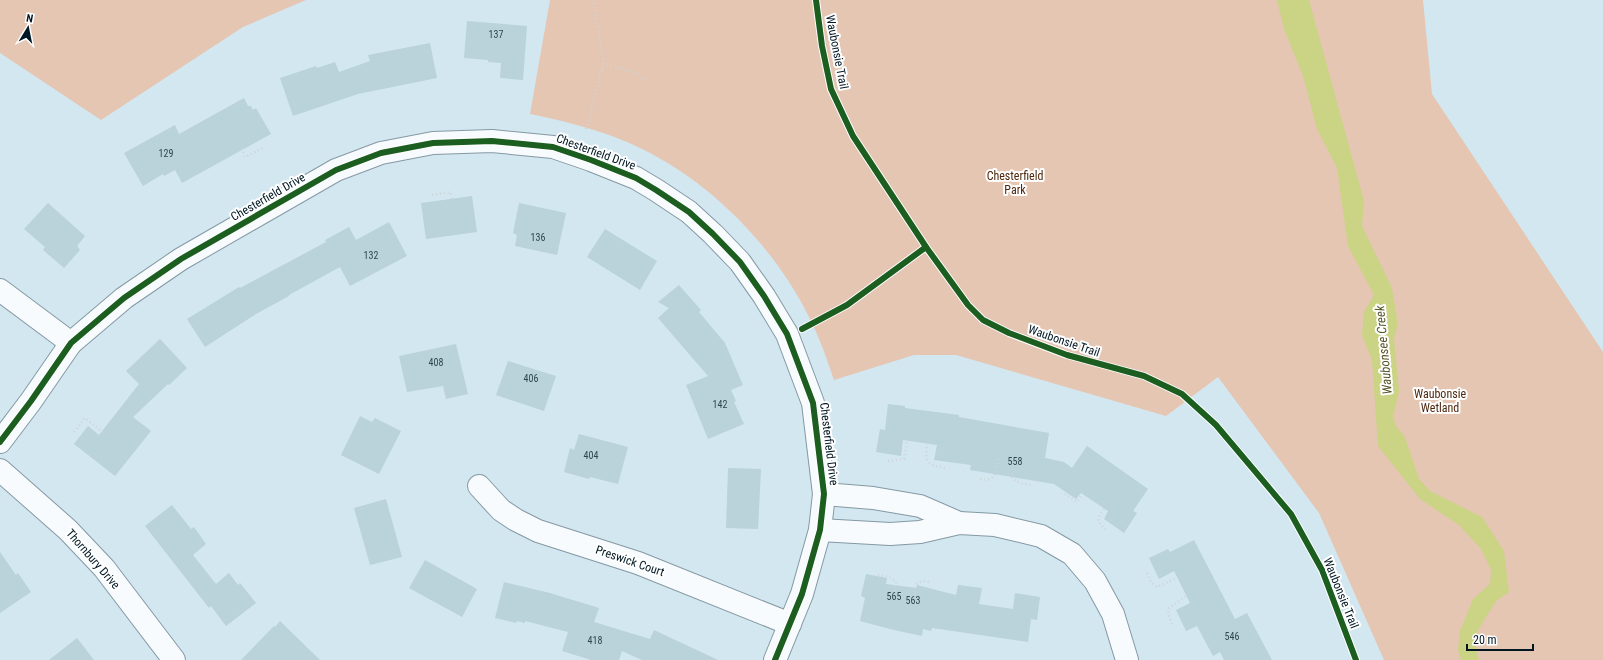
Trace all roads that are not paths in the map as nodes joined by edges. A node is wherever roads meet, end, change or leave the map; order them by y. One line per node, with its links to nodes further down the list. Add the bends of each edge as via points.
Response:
1 (0, 290): 2 (street)
2 (71, 343): 3 (street, Chesterfield Drive); 6 (street, Chesterfield Drive, via 124,298 182,259 336,170 381,153 433,143 492,141 553,147 613,168 656,190 689,212 740,262 787,334 803,372 813,403)
3 (0, 442)
4 (0, 470): 10 (street, Thornbury Drive, via 68,530 104,568)
5 (479, 486): 9 (street, Preswick Court, via 501,510 538,531 638,563)
6 (824, 494): 7 (street, via 873,498 920,506); 8 (street, Chesterfield Drive)
7 (959, 523): 8 (street, via 920,532 890,534); 12 (street, via 995,525 1041,536 1072,554 1095,580 1113,614)
8 (820, 530): 9 (street, Chesterfield Drive, via 802,594)
9 (790, 624): 11 (street, Chesterfield Drive)
10 (174, 660)
11 (775, 660)
12 (1127, 660)

